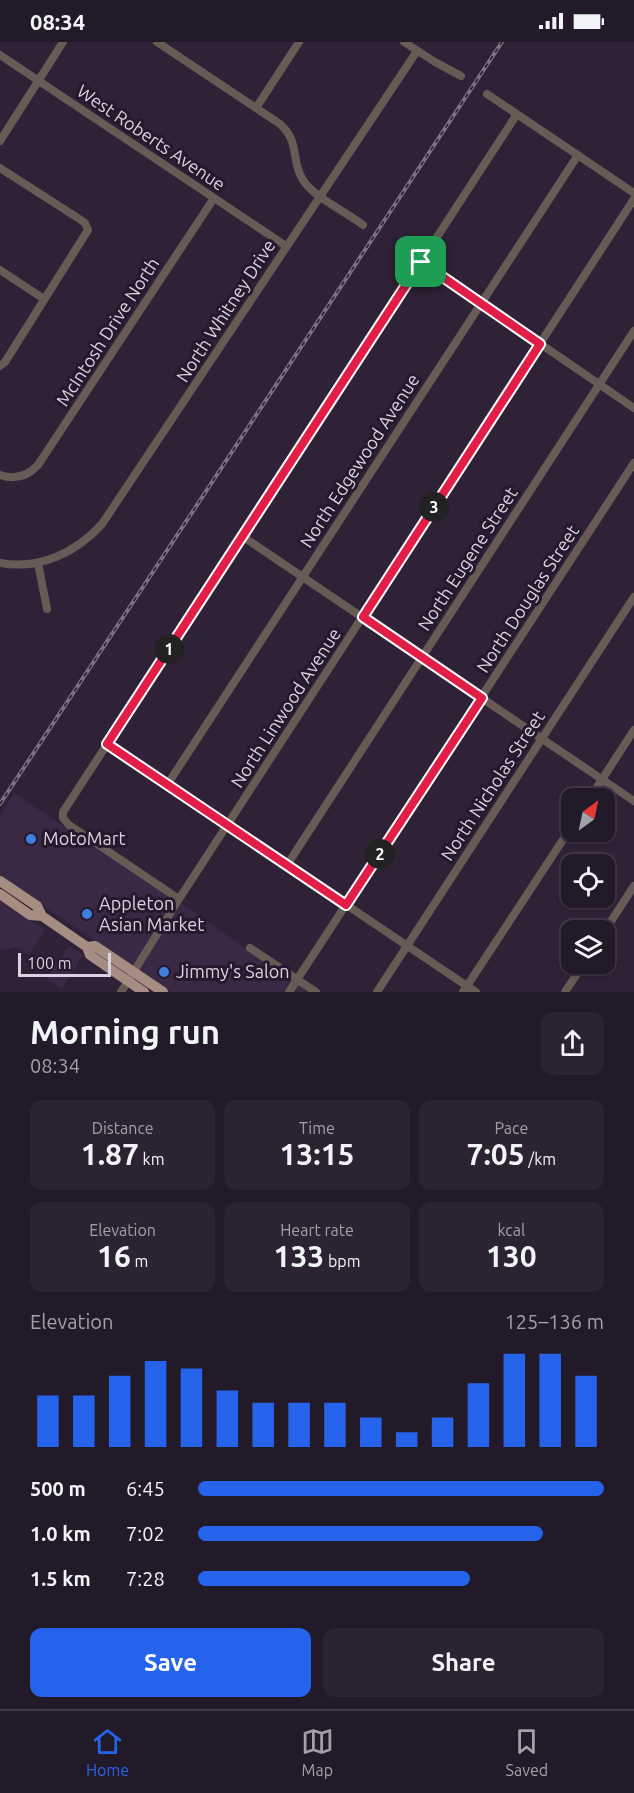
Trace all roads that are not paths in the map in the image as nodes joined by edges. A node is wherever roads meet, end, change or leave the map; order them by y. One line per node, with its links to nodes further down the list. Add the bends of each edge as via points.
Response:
1 (63, 42): 10 (street)
2 (157, 42): 6 (street)
3 (175, 42): 6 (street)
4 (299, 42): 12 (street)
5 (404, 42): 7 (street)
6 (170, 51): 12 (street)
7 (417, 51): 9 (street); 18 (street, North Whitney Drive)
8 (0, 55): 10 (street, West Roberts Avenue)
9 (461, 75)
10 (38, 80): 14 (street); 19 (street, West Roberts Avenue)
11 (487, 94): 13 (street)
12 (256, 108): 18 (street, via 289,134 300,175)
13 (517, 114): 15 (street); 23 (street)
14 (0, 141)
15 (578, 155): 17 (street); 26 (street, North Edgewood Avenue)
16 (0, 168): 25 (street, via 87,226 86,234)
17 (634, 193)
18 (320, 196): 21 (street); 22 (street, North Whitney Drive)
19 (214, 198): 22 (street, West Roberts Avenue); 33 (street, McIntosh Drive North, via 44,456 22,477)
20 (634, 199): 28 (street, North Linwood Avenue)
21 (363, 225)
22 (286, 246): 36 (street, North Whitney Drive, via 102,524 71,549)
23 (421, 262): 26 (street); 34 (street)
24 (0, 270): 25 (street)
25 (44, 299): 29 (street)
26 (481, 304): 28 (street); 37 (street, North Edgewood Avenue)
27 (634, 331): 30 (street, North Eugene Street)
28 (540, 344): 30 (street); 40 (street, North Linwood Avenue)
29 (0, 366)
30 (600, 384): 31 (street); 41 (street, North Eugene Street)
31 (634, 408)
32 (634, 463): 42 (street, North Douglas Street)
33 (0, 475)
34 (242, 536): 37 (street); 45 (street)
35 (0, 563): 36 (street)
36 (38, 563): 39 (street)
37 (303, 576): 40 (street); 47 (street, North Edgewood Avenue)
38 (634, 597): 44 (street, North Nicholas Street)
39 (47, 609)
40 (363, 617): 41 (street); 50 (street, North Linwood Avenue)
41 (422, 657): 42 (street); 52 (street, North Eugene Street)
42 (482, 698): 44 (street); 58 (street, North Douglas Street)
43 (634, 730): 46 (street)
44 (542, 738): 46 (street); 61 (street, North Nicholas Street)
45 (107, 744): 47 (street); 57 (street, via 63,812 63,818)
46 (602, 779): 48 (street); 49 (street)
47 (167, 784): 50 (street)
48 (596, 788)
49 (634, 801)
50 (227, 825): 52 (street); 57 (street, North Linwood Avenue)
51 (561, 842): 66 (street)
52 (287, 865): 58 (street)
53 (0, 881): 56 (main road)
54 (634, 886): 60 (street)
55 (1, 895): 56 (main road, via 22,903); 59 (main road, via 30,915)
56 (25, 898): 59 (main road)
57 (179, 899): 64 (street, North Linwood Avenue)
58 (346, 905): 61 (street); 65 (street, North Douglas Street)
59 (42, 916): 64 (main road, via 87,947 90,955)
60 (612, 920)
61 (406, 945): 66 (street); 72 (street, North Nicholas Street)
62 (250, 948): 65 (street)
63 (577, 974): 74 (street)
64 (130, 975): 67 (street, North Linwood Avenue); 68 (main road); 69 (main road)
65 (297, 979): 70 (street, North Douglas Street); 71 (street)
66 (465, 989): 73 (street)
67 (120, 992)
68 (144, 992)
69 (163, 992)
70 (289, 992)
71 (316, 992)
72 (377, 992)
73 (476, 992)
74 (565, 992)

